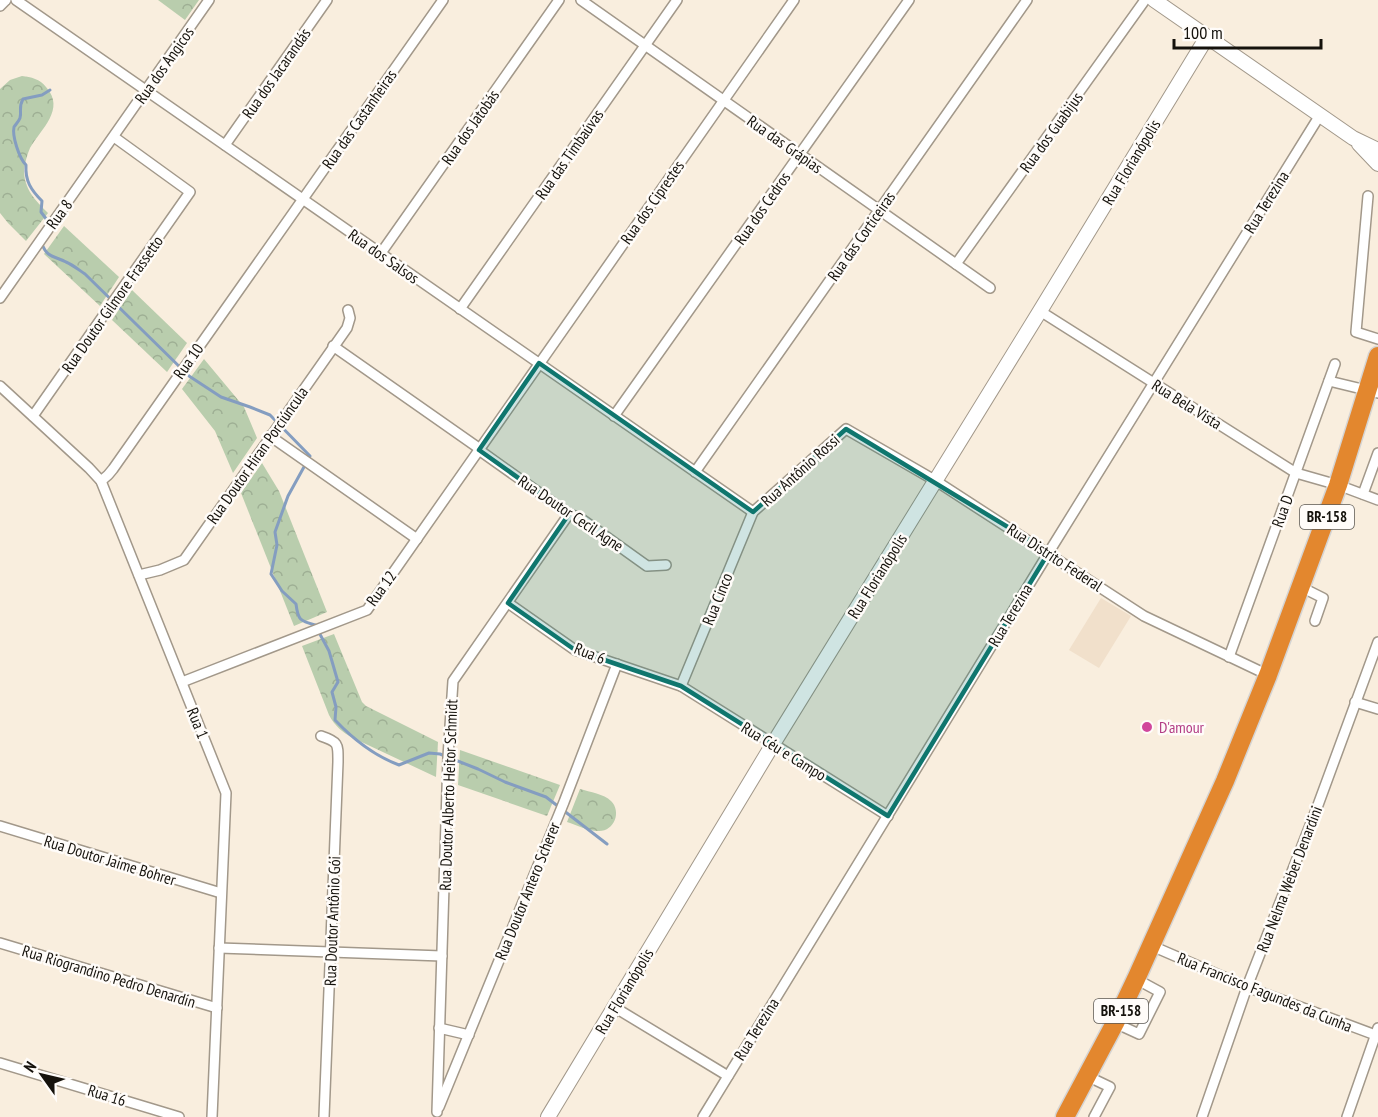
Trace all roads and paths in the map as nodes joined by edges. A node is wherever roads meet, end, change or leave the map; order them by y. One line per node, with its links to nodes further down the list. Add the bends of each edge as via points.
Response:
1 (6, 0): 14 (street)
2 (16, 0): 17 (street, Rua dos Salsos)
3 (209, 0): 17 (street, Rua dos Angicos)
4 (327, 0): 22 (street, Rua dos Jacarandás)
5 (443, 0): 27 (street, Rua das Castanheiras)
6 (559, 0): 30 (street, Rua dos Jatobás)
7 (581, 0): 16 (street, Rua das Grápias)
8 (677, 0): 16 (street, Rua das Timbaúvas)
9 (794, 0): 18 (street, Rua dos Ciprestes)
10 (909, 0): 24 (street, Rua dos Cedros)
11 (1026, 0): 28 (street, Rua das Corticeiras)
12 (1145, 0): 31 (street, Rua dos Guabijus)
13 (1154, 0): 15 (street)
14 (0, 6)
15 (1207, 37): 19 (street); 36 (street, Rua Florianópolis)
16 (645, 45): 18 (street, Rua das Grápias); 34 (street, Rua das Timbaúvas)
17 (146, 90): 20 (street, Rua dos Angicos); 22 (street, Rua dos Salsos)
18 (723, 100): 24 (street, Rua das Grápias); 40 (street, Rua dos Ciprestes)
19 (1320, 115): 21 (street); 43 (street, Rua Terezina)
20 (117, 133): 33 (street, Rua 8); 47 (street, Rua Doutor Gilmore Frassetto, via 190,192)
21 (1353, 138): 23 (street); 25 (street)
22 (225, 145): 27 (street, Rua dos Salsos)
23 (1378, 150)
24 (800, 154): 28 (street, Rua das Grápias); 48 (street, Rua dos Cedros)
25 (1378, 164)
26 (1368, 195): 37 (street, via 1356,332)
27 (303, 199): 29 (street, Rua das Castanheiras); 30 (street, Rua dos Salsos)
28 (879, 210): 31 (street, Rua das Grápias); 53 (street, Rua das Corticeiras)
29 (275, 240): 55 (street, Rua 10, via 113,469)
30 (381, 253): 34 (street, Rua dos Salsos)
31 (956, 264): 32 (street, Rua das Grápias)
32 (990, 288)
33 (0, 298)
34 (460, 309): 40 (street, Rua dos Salsos)
35 (348, 310): 38 (street, Rua Doutor Hiran Porciúncula, via 347,328)
36 (1040, 311): 43 (street, Rua Bela Vista); 56 (street, Rua Florianópolis)
37 (1378, 339)
38 (333, 346): 50 (street, Rua Doutor Hiran Porciúncula); 51 (street, Rua Doutor Cecil Agne)
39 (1378, 356): 45 (highway, BR-158)
40 (539, 363): 46 (street, Rua dos Ciprestes); 48 (street, Rua dos Salsos)
41 (1335, 364): 42 (street, Rua D)
42 (1329, 381): 45 (street); 54 (street, Rua D)
43 (1153, 383): 54 (street, Rua Bela Vista); 63 (street, Rua Terezina)
44 (0, 386): 47 (street, Rua 1)
45 (1373, 392): 57 (highway, BR-158)
46 (510, 405): 51 (street, Rua 12)
47 (33, 416): 55 (street, Rua 1)
48 (615, 416): 53 (street, Rua dos Salsos)
49 (846, 429): 56 (street, Rua Distrito Federal); 60 (street, Rua Antônio Rossi)
50 (270, 436): 62 (street); 65 (street, Rua Doutor Hiran Porciúncula, via 184,560)
51 (479, 449): 61 (street, Rua Doutor Cecil Agne); 62 (street, Rua 12)
52 (1378, 453): 58 (street)
53 (695, 472): 60 (street, Rua dos Salsos)
54 (1296, 472): 57 (street, Rua Bela Vista); 70 (street, Rua D)
55 (100, 481): 65 (street, Rua 1)
56 (936, 481): 63 (street, Rua Distrito Federal); 78 (street, Rua Florianópolis)
57 (1338, 485): 58 (street, Rua Bela Vista); 66 (highway, BR-158)
58 (1363, 494): 59 (street, Rua Bela Vista)
59 (1378, 500)
60 (753, 512): 74 (street, Rua Cinco)
61 (569, 514): 64 (street, Rua Doutor Cecil Agne, via 647,566); 67 (street, Rua Doutor Alberto Heitor Schmidt)
62 (417, 539): 73 (street, Rua 12, via 367,610)
63 (1048, 552): 70 (street, Rua Distrito Federal, via 1144,616); 79 (street, Rua Terezina)
64 (666, 566)
65 (140, 575): 73 (street, Rua 1)
66 (1301, 587): 68 (street, via 1323,598); 72 (highway, BR-158)
67 (508, 603): 71 (street, Rua 6, via 575,650); 86 (street, Rua Doutor Alberto Heitor Schmidt, via 453,681)
68 (1315, 621)
69 (1378, 642): 75 (street, Rua Nelma Weber Denardini)
70 (1229, 657): 72 (street, Rua Distrito Federal)
71 (617, 664): 74 (street, Rua 6); 94 (street, Rua Doutor Antero Scherer)
72 (1268, 675): 83 (highway, BR-158)
73 (182, 682): 81 (street, Rua 1, via 226,792)
74 (681, 686): 78 (street, Rua Céu e Campo)
75 (1355, 702): 76 (street); 88 (street, Rua Nelma Weber Denardini)
76 (1378, 709)
77 (321, 736): 85 (street, Rua Doutor Antônio Gói, via 338,745)
78 (773, 744): 79 (street, Rua Céu e Campo); 89 (street, Rua Florianópolis)
79 (888, 816): 96 (street, Rua Terezina)
80 (0, 826): 81 (street, Rua Doutor Jaime Bohrer)
81 (221, 893): 84 (street, Rua 1)
82 (0, 944): 90 (street, Rua Riograndino Pedro Denardin)
83 (1152, 946): 87 (highway, BR-158); 88 (street, Rua Francisco Fagundes da Cunha)
84 (219, 948): 85 (street); 90 (street, Rua 1)
85 (331, 952): 86 (street); 101 (street, Rua Doutor Antônio Gói)
86 (442, 956): 92 (street, Rua Doutor Alberto Heitor Schmidt)
87 (1136, 979): 91 (highway, BR-158); 91 (street, via 1160,992 1139,1034)
88 (1247, 987): 93 (street, Rua Francisco Fagundes da Cunha); 106 (street, Rua Nelma Weber Denardini)
89 (614, 1007): 96 (street); 102 (street, Rua Florianópolis)
90 (217, 1008): 100 (street, Rua 1)
91 (1115, 1023): 97 (highway, BR-158)
92 (440, 1028): 94 (street); 98 (street, Rua Doutor Alberto Heitor Schmidt)
93 (1377, 1033): 107 (street)
94 (469, 1035): 98 (street, Rua Doutor Antero Scherer)
95 (0, 1063): 99 (street, Rua 16)
96 (728, 1076): 103 (street, Rua Terezina)
97 (1087, 1076): 104 (highway, BR-158); 105 (street, via 1110,1087)
98 (436, 1115)
99 (179, 1117)
100 (212, 1117)
101 (324, 1117)
102 (548, 1117)
103 (703, 1117)
104 (1065, 1117)
105 (1094, 1117)
106 (1202, 1117)
107 (1347, 1117)

